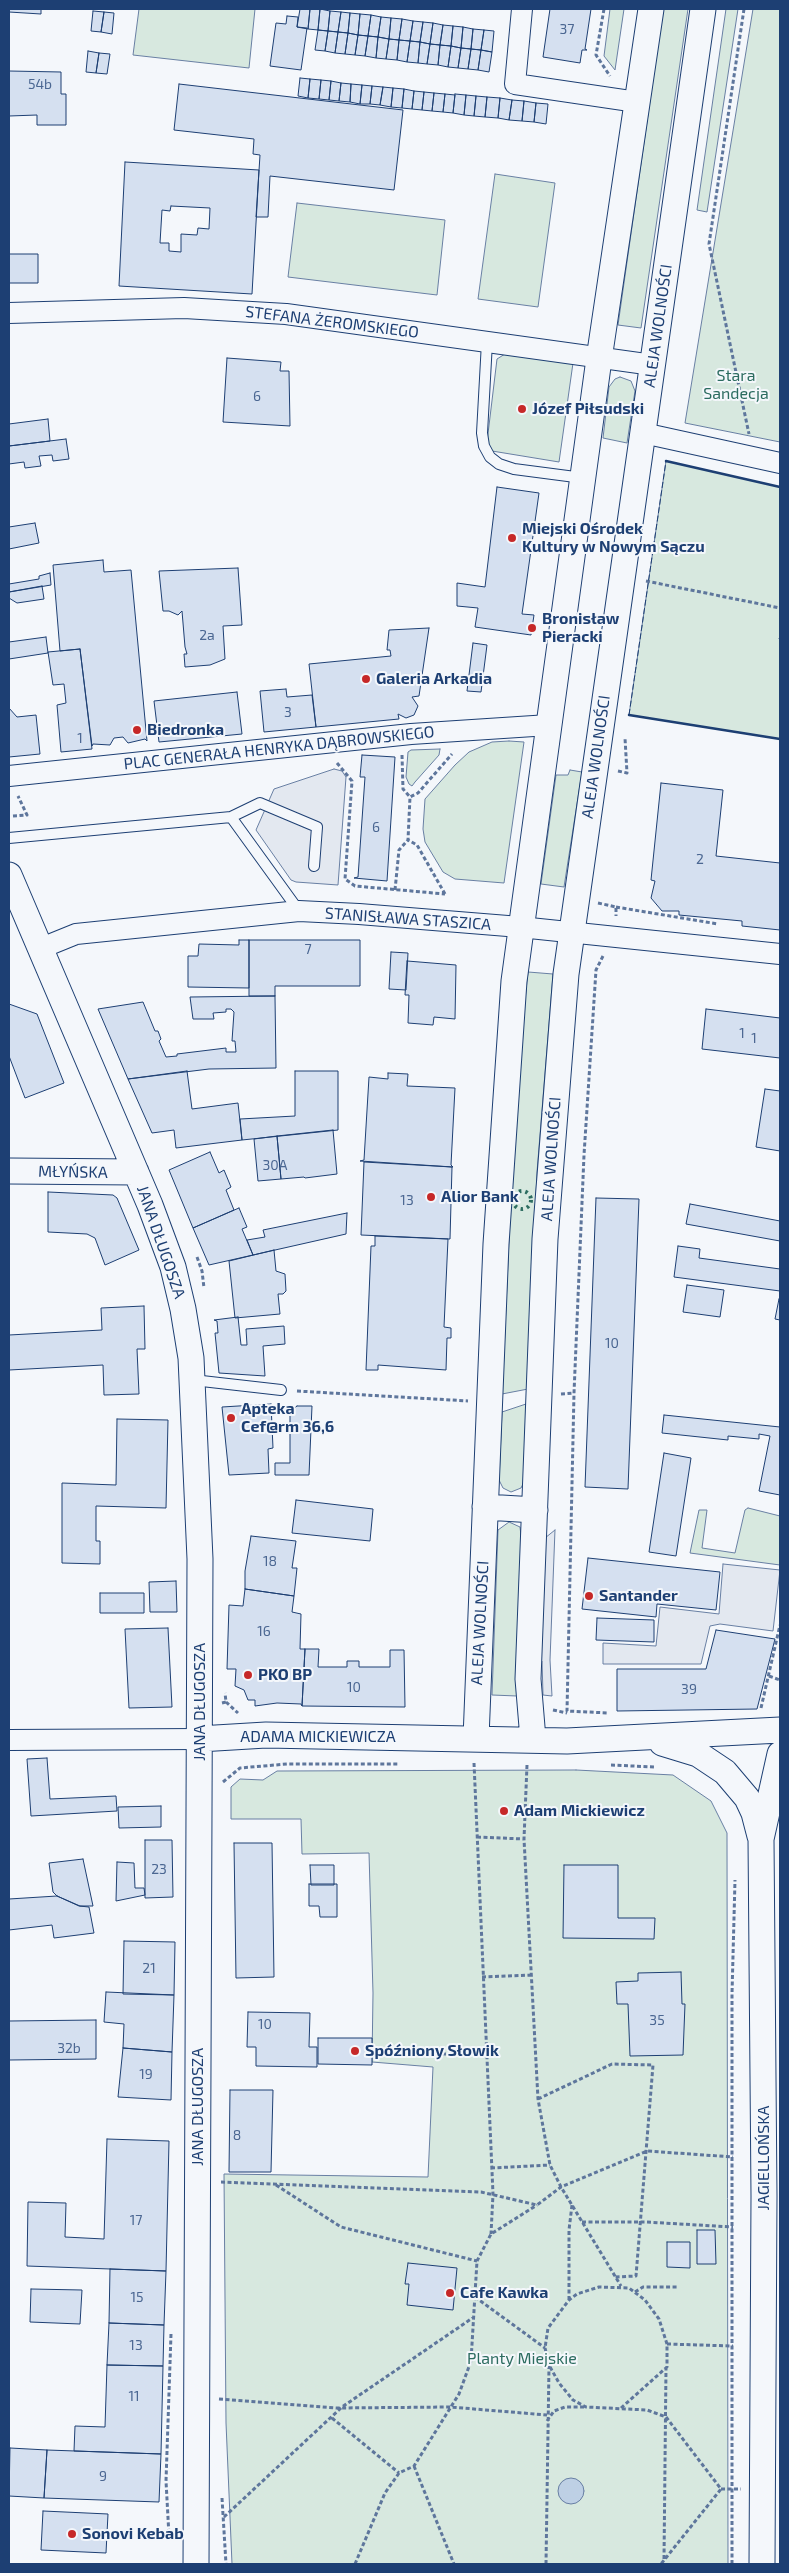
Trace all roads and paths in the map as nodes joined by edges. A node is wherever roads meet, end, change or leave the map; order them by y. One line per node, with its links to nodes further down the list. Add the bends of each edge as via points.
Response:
1 (522, 9): 7 (street, via 515,84)
2 (604, 9): 6 (path, via 596,55)
3 (652, 9): 7 (street, ALEJA WOLNOŚCI)
4 (703, 9): 11 (street, ALEJA WOLNOŚCI)
5 (744, 9): 13 (path, via 709,244)
6 (614, 81)
7 (638, 102): 10 (street, ALEJA WOLNOŚCI)
8 (9, 313): 9 (street, STEFANA ŻEROMSKIEGO, via 184,308 286,314)
9 (487, 342): 10 (street, STEFANA ŻEROMSKIEGO); 15 (lane, via 482,433 490,457 514,469)
10 (599, 359): 11 (street, STEFANA ŻEROMSKIEGO); 15 (street, ALEJA WOLNOŚCI)
11 (653, 365): 12 (street, ALEJA WOLNOŚCI)
12 (643, 433): 14 (street); 34 (street, ALEJA WOLNOŚCI)
13 (750, 442)
14 (780, 463)
15 (583, 478): 18 (street, ALEJA WOLNOŚCI)
16 (639, 580): 17 (path)
17 (780, 608)
18 (549, 724): 19 (street, PLAC GENERAŁA HENRYKA DĄBROWSKIEGO); 33 (street, ALEJA WOLNOŚCI)
19 (406, 741): 22 (street, PLAC GENERAŁA HENRYKA DĄBROWSKIEGO); 23 (path, via 403,789)
20 (456, 749): 23 (path, via 418,793)
21 (337, 758): 29 (path, via 337,764 352,781 345,879 355,886)
22 (9, 776)
23 (410, 797): 26 (path)
24 (231, 817): 25 (lane); 27 (lane, via 260,803 317,827); 31 (lane)
25 (9, 838)
26 (408, 840): 29 (path, via 398,850); 29 (path, via 417,845 445,894)
27 (314, 866)
28 (9, 875): 35 (street, JANA DŁUGOSZA)
29 (395, 890)
30 (616, 907): 32 (path)
31 (299, 912): 33 (street, STANISŁAWA STASZICA); 35 (street, STANISŁAWA STASZICA, via 76,934)
32 (722, 925)
33 (520, 927): 34 (street, STANISŁAWA STASZICA); 44 (street, ALEJA WOLNOŚCI)
34 (570, 934): 36 (street, STANISŁAWA STASZICA, via 702,944); 43 (street, ALEJA WOLNOŚCI, via 547,1202)
35 (39, 949): 39 (street, JANA DŁUGOSZA)
36 (780, 954)
37 (596, 970): 42 (path)
38 (9, 1171): 39 (street, MŁYŃSKA)
39 (136, 1172): 40 (street, JANA DŁUGOSZA, via 172,1267 183,1309)
40 (193, 1380): 41 (lane); 51 (street, JANA DŁUGOSZA, via 200,1559)
41 (281, 1390): 44 (path)
42 (574, 1393): 43 (path); 49 (path)
43 (540, 1395): 46 (street, ALEJA WOLNOŚCI)
44 (489, 1402): 45 (street, ALEJA WOLNOŚCI)
45 (485, 1508): 46 (street); 52 (street, ALEJA WOLNOŚCI)
46 (535, 1510): 54 (street, ALEJA WOLNOŚCI, via 528,1679)
47 (780, 1625): 48 (path, via 769,1676)
48 (780, 1680)
49 (568, 1711)
50 (780, 1730): 53 (street, ADAMA MICKIEWICZA)
51 (199, 1738): 52 (street, ADAMA MICKIEWICZA, via 266,1735); 55 (street, ADAMA MICKIEWICZA); 62 (street, JANA DŁUGOSZA)
52 (476, 1738): 54 (street, ADAMA MICKIEWICZA)
53 (626, 1738): 54 (street, ADAMA MICKIEWICZA); 65 (street, ADAMA MICKIEWICZA, via 676,1746 712,1762 747,1798)
54 (533, 1739)
55 (9, 1740)
56 (780, 1754): 65 (street, JAGIELLOŃSKA)
57 (408, 1764): 62 (path, via 287,1764 240,1768 223,1782)
58 (466, 1764): 63 (path, via 474,1763)
59 (527, 1765): 64 (path)
60 (602, 1765): 61 (path)
61 (660, 1767)
62 (199, 1781): 112 (street, JANA DŁUGOSZA)
63 (477, 1838): 64 (path); 68 (path)
64 (524, 1839): 67 (path)
65 (761, 1839): 118 (street, JAGIELLOŃSKA, via 764,2196)
66 (736, 1872): 73 (path, via 732,1994)
67 (532, 1975): 68 (path); 71 (path)
68 (482, 1977): 70 (path)
69 (377, 2054): 70 (path)
70 (486, 2054): 75 (path)
71 (538, 2099): 72 (path, via 612,2064 653,2065); 74 (path)
72 (647, 2151): 73 (path); 78 (path); 83 (path)
73 (733, 2157): 84 (path)
74 (550, 2165): 75 (path); 78 (path)
75 (491, 2168): 79 (path)
76 (217, 2182): 77 (path)
77 (276, 2184): 79 (path); 86 (path, via 342,2227)
78 (561, 2187): 80 (path); 81 (path)
79 (493, 2194): 81 (path); 85 (path)
80 (572, 2204): 82 (path); 92 (path)
81 (537, 2205): 85 (path)
82 (582, 2222): 83 (path); 87 (path)
83 (641, 2222): 84 (path); 87 (path, via 636,2276)
84 (733, 2227): 95 (path)
85 (491, 2234): 86 (path)
86 (478, 2261): 91 (path)
87 (615, 2277): 89 (path)
88 (679, 2286): 90 (path, via 643,2287)
89 (621, 2287): 90 (path); 92 (path, via 599,2287)
90 (635, 2292): 94 (path, via 659,2319)
91 (475, 2297): 93 (path); 96 (path)
92 (569, 2300): 96 (path, via 548,2328)
93 (474, 2317): 100 (path); 101 (path, via 471,2361 459,2394)
94 (667, 2344): 95 (path); 98 (path)
95 (733, 2346): 117 (path)
96 (545, 2348): 97 (path)
97 (549, 2365): 102 (path, via 564,2391); 104 (path)
98 (666, 2367): 103 (path); 105 (path)
99 (217, 2398): 100 (path)
100 (342, 2407): 101 (path); 106 (path)
101 (450, 2407): 104 (path); 108 (path)
102 (586, 2407): 103 (path); 107 (path, via 565,2407 554,2411)
103 (621, 2408): 105 (path, via 647,2410)
104 (547, 2415): 107 (path)
105 (666, 2417): 111 (path); 111 (path, via 721,2489)
106 (332, 2418): 109 (path); 110 (path)
107 (547, 2421): 115 (path)
108 (414, 2466): 109 (path); 114 (path)
109 (399, 2473): 113 (path, via 385,2493)
110 (223, 2517)
111 (664, 2560): 116 (path)
112 (196, 2564)
113 (355, 2564)
114 (454, 2564)
115 (546, 2564)
116 (661, 2564)
117 (732, 2564)
118 (762, 2564)

